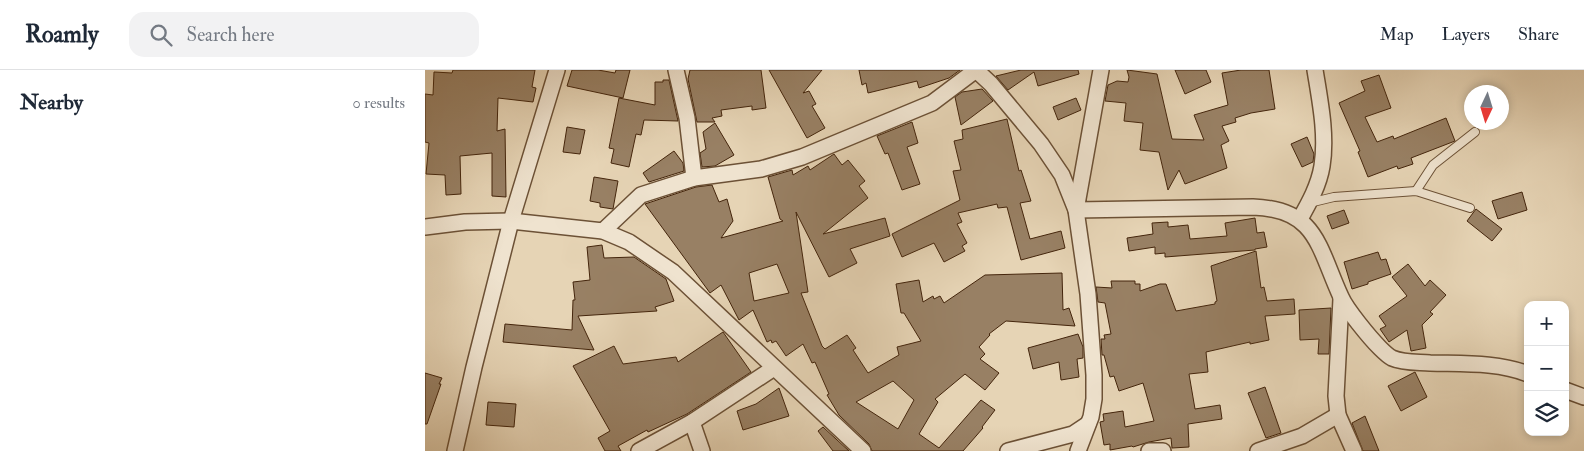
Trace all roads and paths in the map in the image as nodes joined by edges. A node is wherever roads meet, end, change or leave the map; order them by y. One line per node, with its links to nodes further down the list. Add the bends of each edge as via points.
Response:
1 (557, 70): 13 (street)
2 (676, 70): 7 (street, via 687,118)
3 (976, 70): 7 (street, via 932,103 803,156 761,169); 11 (street, via 1041,144 1062,175)
4 (1101, 70): 11 (street)
5 (1315, 70): 9 (street, via 1323,131 1323,166)
6 (1475, 132): 8 (lane, via 1433,165)
7 (694, 178): 15 (street, via 641,196)
8 (1416, 191): 9 (lane); 10 (lane)
9 (1309, 202): 12 (street)
10 (1470, 208)
11 (1076, 210): 12 (street, via 1269,208); 23 (street, via 1088,294 1094,375 1094,399)
12 (1300, 219): 16 (street, via 1324,255)
13 (511, 221): 14 (street); 15 (street); 24 (street)
14 (425, 227)
15 (603, 231): 17 (street, via 629,242 673,272)
16 (1341, 299): 18 (street, via 1380,349 1391,358 1408,362 1496,366); 21 (street)
17 (774, 368): 22 (street); 27 (street)
18 (1524, 372)
19 (1568, 391): 20 (street)
20 (1584, 397)
21 (1338, 415): 32 (street, via 1302,436); 33 (street)
22 (692, 422): 25 (street); 26 (street)
23 (1088, 424): 28 (street, via 1073,434); 29 (street)
24 (455, 451)
25 (639, 451)
26 (702, 451)
27 (863, 451)
28 (1008, 451)
29 (1078, 451)
30 (1149, 451): 31 (street)
31 (1163, 451)
32 (1258, 451)
33 (1354, 451)

